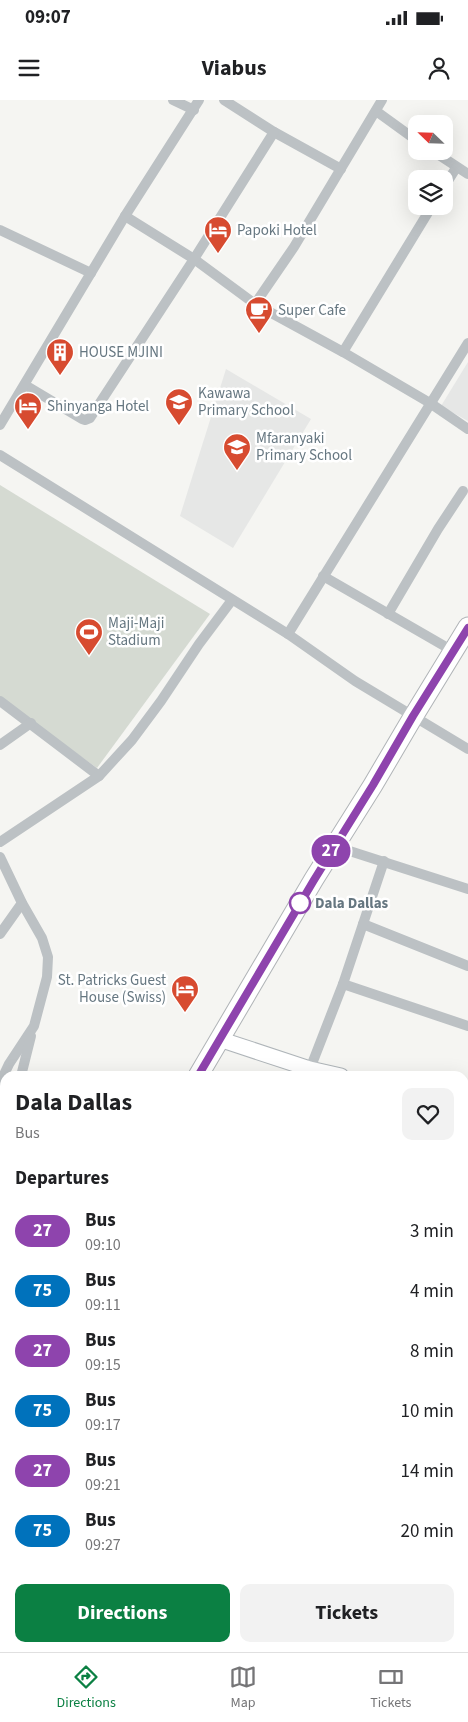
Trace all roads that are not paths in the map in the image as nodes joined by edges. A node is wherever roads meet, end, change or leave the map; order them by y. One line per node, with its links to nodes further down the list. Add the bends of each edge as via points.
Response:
1 (173, 100): 5 (street)
2 (199, 100): 5 (street)
3 (224, 100): 7 (street)
4 (382, 100): 6 (street)
5 (194, 110): 15 (street)
6 (376, 111): 8 (street); 11 (street)
7 (274, 132): 11 (street); 17 (street)
8 (408, 134)
9 (445, 160): 10 (street)
10 (456, 168): 12 (street); 13 (street)
11 (341, 169): 19 (street)
12 (453, 173)
13 (468, 174)
14 (427, 215): 21 (street)
15 (125, 216): 17 (street); 18 (street)
16 (0, 230): 18 (street)
17 (194, 259): 19 (street); 22 (street, via 90,418 82,419)
18 (91, 273): 22 (street)
19 (255, 304): 21 (street)
20 (468, 342): 23 (street)
21 (343, 352): 23 (street)
22 (25, 385): 24 (street)
23 (430, 403): 25 (street); 28 (street)
24 (0, 425)
25 (468, 429)
26 (0, 455): 29 (street)
27 (462, 491): 30 (street)
28 (323, 576): 30 (street); 32 (street)
29 (232, 600): 32 (street); 39 (street, via 132,740)
30 (388, 614): 33 (street)
31 (468, 628): 33 (highway)
32 (288, 634): 35 (street, via 355,681)
33 (453, 652): 35 (highway)
34 (0, 701): 36 (street)
35 (413, 716): 38 (street); 41 (highway)
36 (31, 723): 37 (street); 39 (street)
37 (0, 745)
38 (468, 749)
39 (99, 776): 40 (street)
40 (0, 842)
41 (334, 846): 43 (street); 52 (highway)
42 (0, 858): 45 (street)
43 (384, 861): 44 (street); 46 (street)
44 (468, 889)
45 (22, 903): 47 (street); 50 (street, via 42,938 48,957 47,977)
46 (363, 924): 48 (street); 49 (street)
47 (0, 934)
48 (468, 966)
49 (343, 984): 51 (street); 57 (street)
50 (34, 1026): 53 (street); 54 (street)
51 (468, 1026)
52 (219, 1039): 55 (highway); 56 (street)
53 (6, 1071)
54 (22, 1071)
55 (201, 1071)
56 (303, 1071)
57 (309, 1071)

